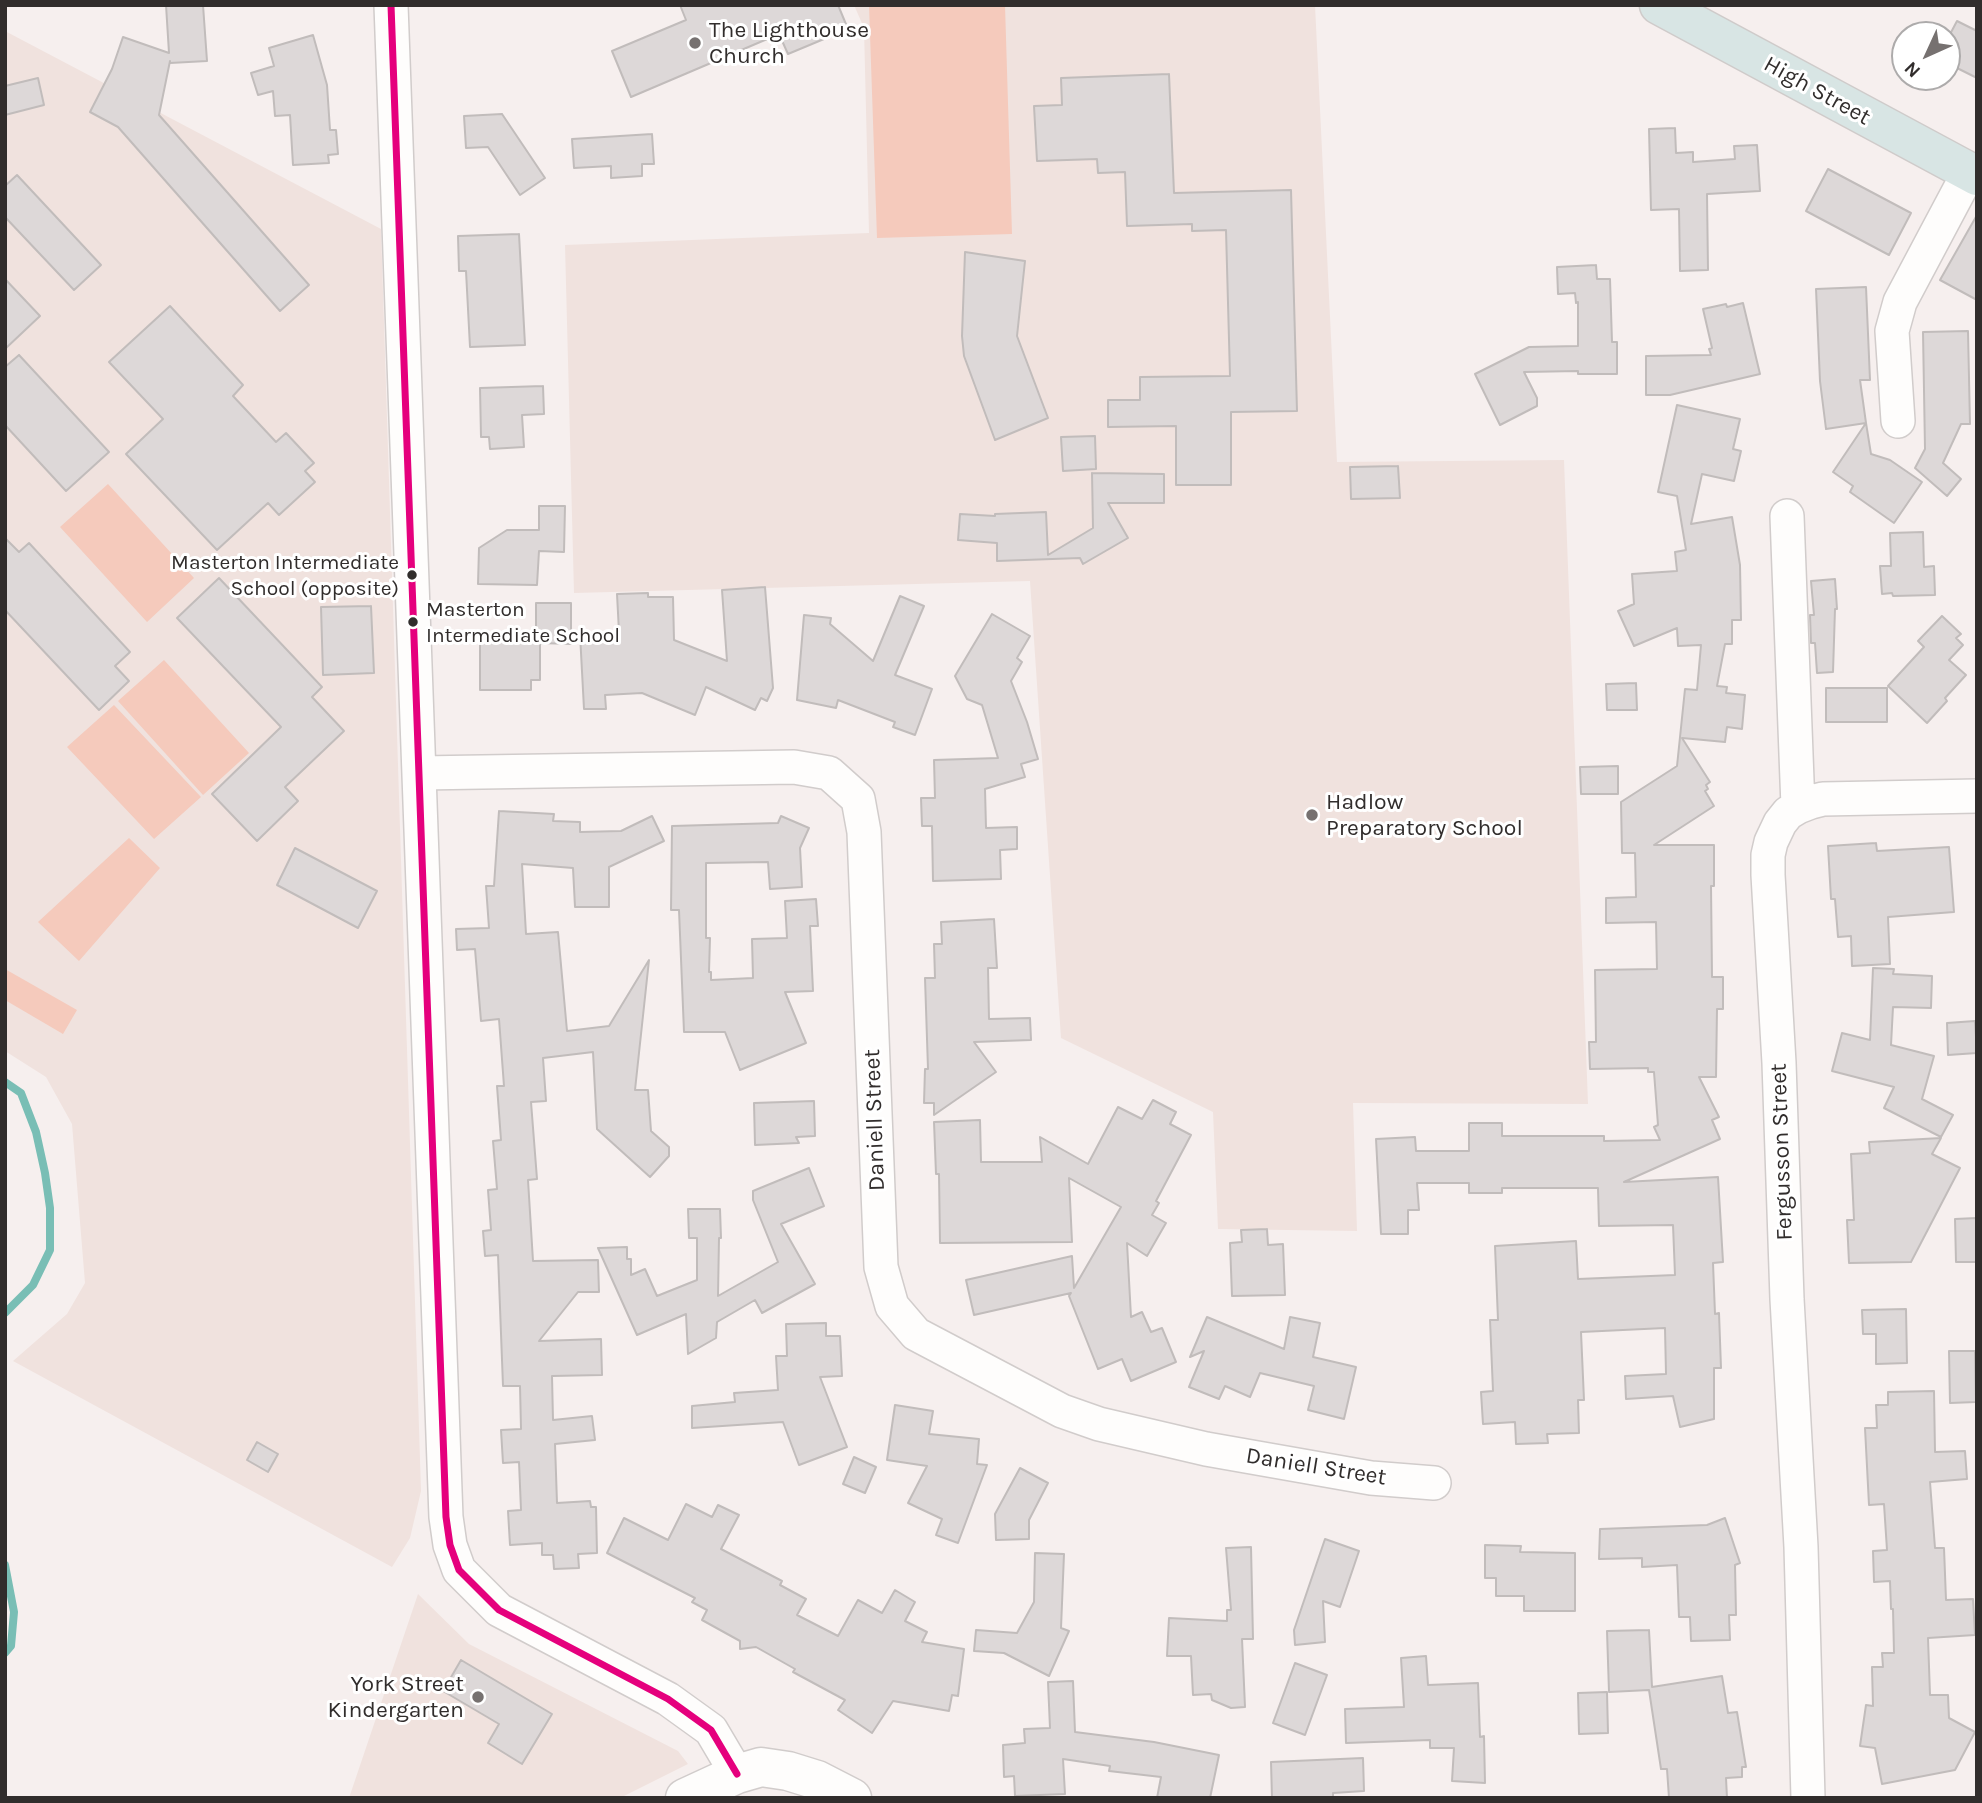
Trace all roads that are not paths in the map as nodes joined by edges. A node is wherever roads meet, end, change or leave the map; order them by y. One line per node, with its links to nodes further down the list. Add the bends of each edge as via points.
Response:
1 (391, 5): 6 (street)
2 (1659, 5): 3 (highway, High Street)
3 (1973, 174): 4 (street, via 1899,302 1892,331)
4 (1898, 421)
5 (1787, 516): 8 (street)
6 (420, 774): 9 (street, Daniell Street, via 794,768 829,773 858,799 864,832 881,1267 892,1306 916,1334 1062,1411 1099,1424 1206,1449 1371,1478); 10 (street, via 450,1545 459,1570 499,1610 667,1699 710,1730)
7 (1977, 796): 8 (street, via 1823,799)
8 (1798, 807): 13 (street, Fergusson Street, via 1774,834 1768,875 1801,1547)
9 (1434, 1483)
10 (737, 1774): 11 (street); 12 (street, via 761,1768 788,1771)
11 (685, 1798)
12 (852, 1798)
13 (1808, 1798)

